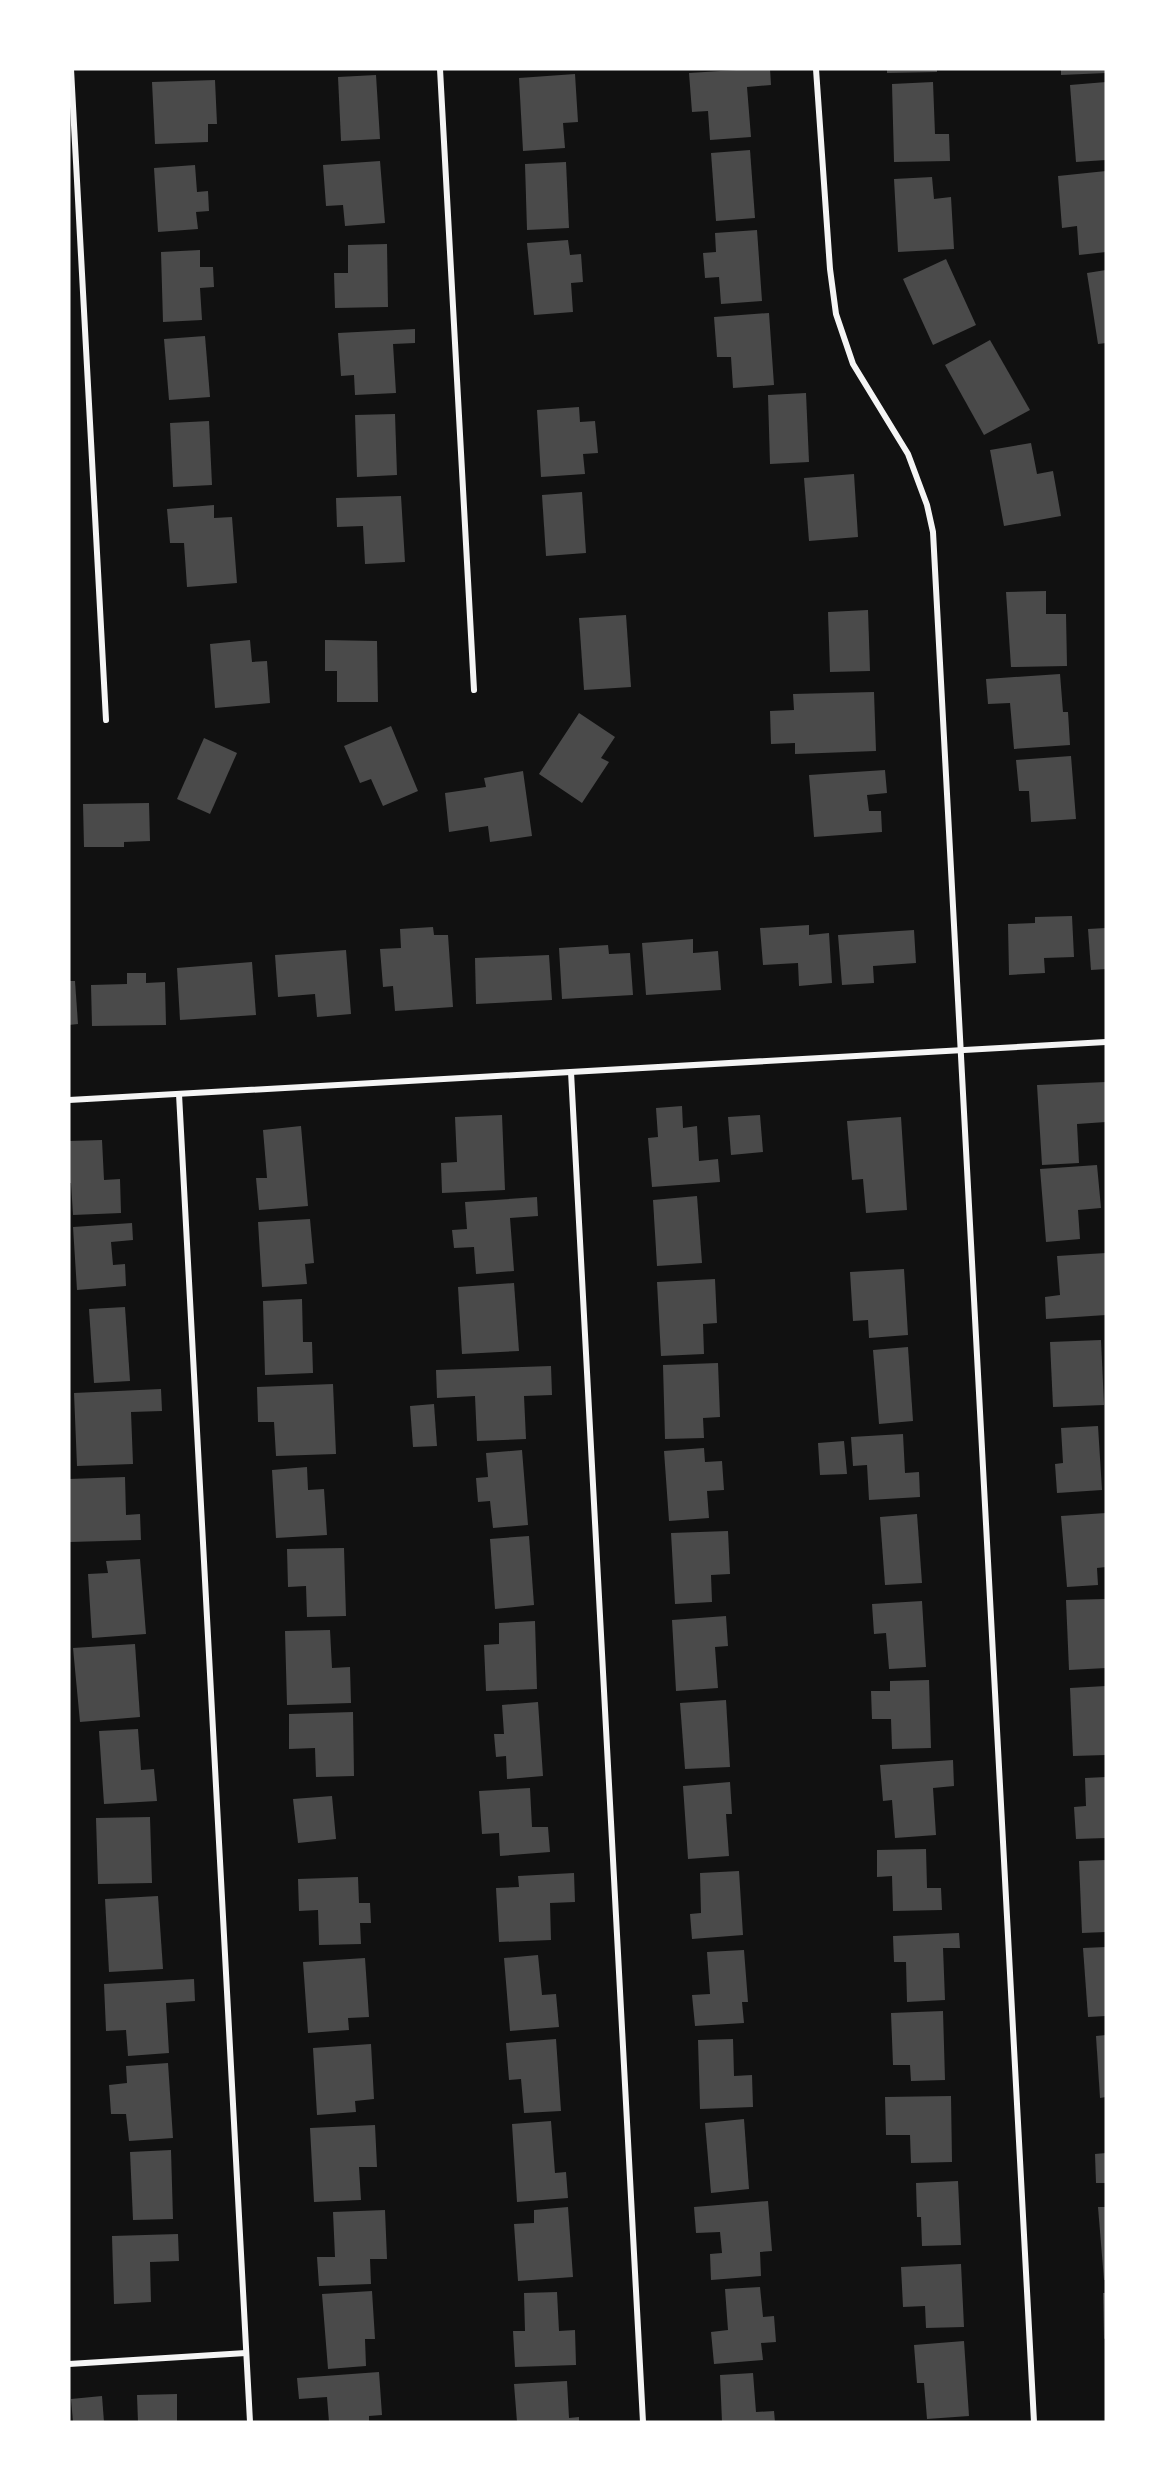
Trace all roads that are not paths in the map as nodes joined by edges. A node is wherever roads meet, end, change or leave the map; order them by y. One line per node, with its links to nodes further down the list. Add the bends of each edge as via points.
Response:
1 (71, 69): 5 (street)
2 (440, 69): 4 (street)
3 (816, 69): 7 (street, via 836,314 853,364 908,454 933,532)
4 (474, 690)
5 (106, 720)
6 (1106, 1042): 7 (street)
7 (961, 1050): 8 (street); 15 (street)
8 (571, 1072): 9 (street); 14 (street)
9 (179, 1094): 10 (street); 11 (street)
10 (69, 1100)
11 (246, 2353): 12 (street); 13 (street)
12 (69, 2364)
13 (250, 2422)
14 (643, 2422)
15 (1034, 2422)

